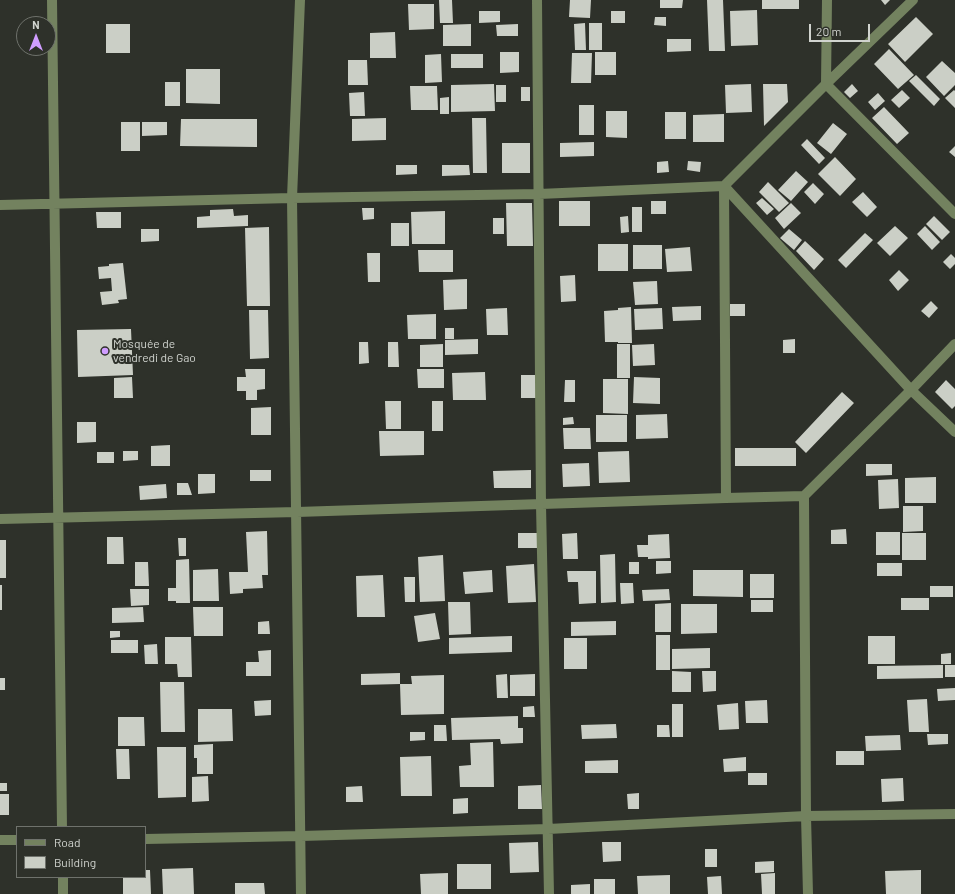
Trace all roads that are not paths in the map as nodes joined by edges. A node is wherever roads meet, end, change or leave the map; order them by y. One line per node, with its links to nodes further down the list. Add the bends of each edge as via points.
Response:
1 (52, 0): 11 (street)
2 (300, 0): 9 (street)
3 (537, 0): 8 (street)
4 (827, 0): 6 (street)
5 (913, 0): 6 (street)
6 (826, 84): 7 (street); 12 (street)
7 (724, 186): 8 (street); 14 (street); 17 (street)
8 (538, 194): 9 (street); 18 (street)
9 (292, 198): 11 (street); 19 (street)
10 (0, 205): 11 (street)
11 (54, 205): 20 (street)
12 (955, 214)
13 (955, 344): 14 (street)
14 (911, 390): 15 (street); 16 (street)
15 (955, 432)
16 (804, 496): 17 (street); 23 (street)
17 (726, 498): 18 (street)
18 (542, 504): 19 (street); 25 (street)
19 (297, 512): 20 (street); 26 (street)
20 (58, 517): 21 (street); 24 (street)
21 (0, 519)
22 (955, 814): 23 (street)
23 (806, 816): 25 (street); 34 (street)
24 (62, 826)
25 (548, 829): 26 (street); 33 (street)
26 (301, 836): 27 (street); 32 (street)
27 (146, 839)
28 (0, 840): 29 (street)
29 (16, 840)
30 (63, 878): 31 (street)
31 (63, 894)
32 (301, 894)
33 (549, 894)
34 (808, 894)

